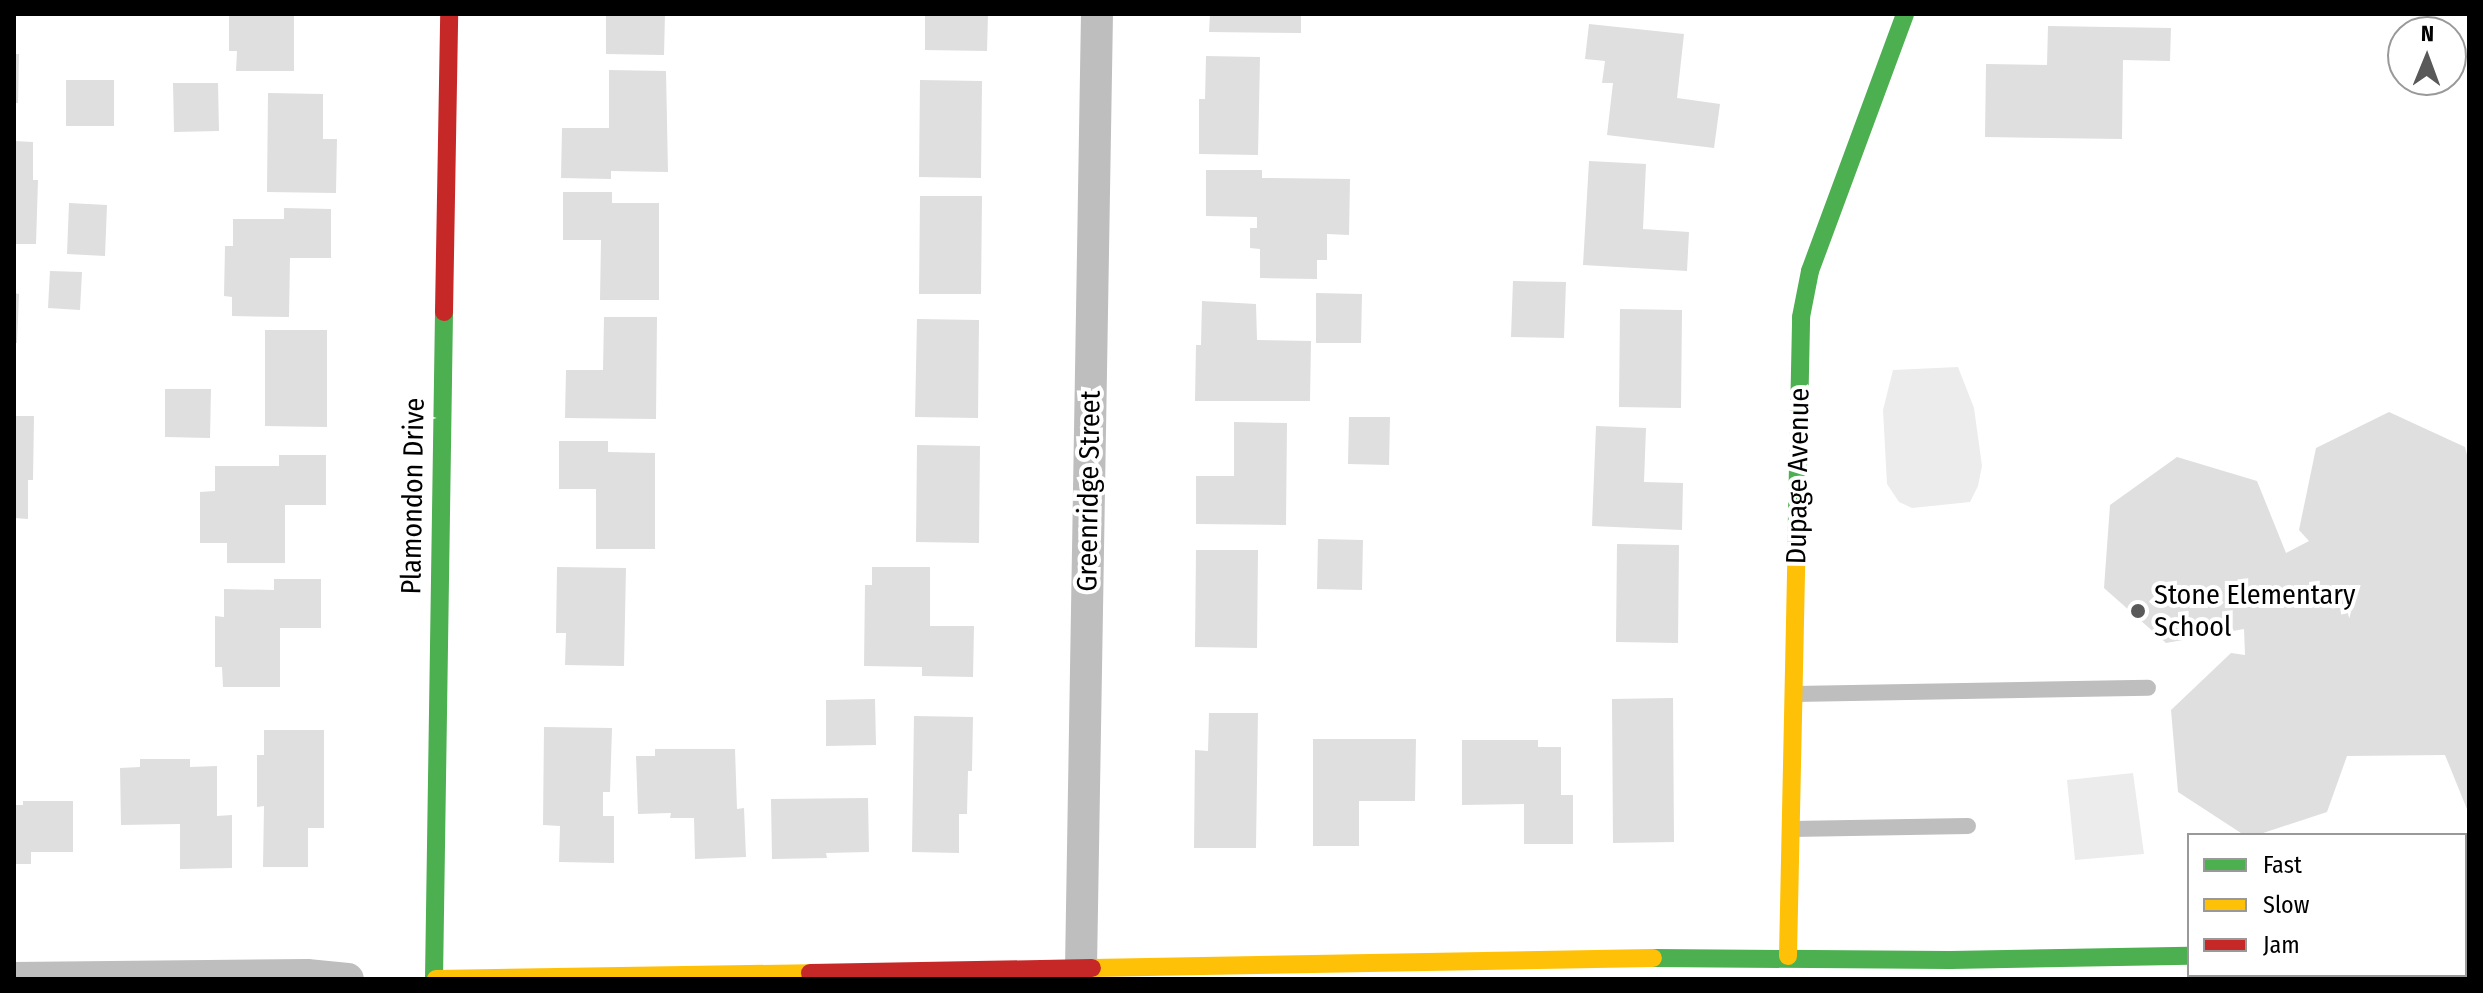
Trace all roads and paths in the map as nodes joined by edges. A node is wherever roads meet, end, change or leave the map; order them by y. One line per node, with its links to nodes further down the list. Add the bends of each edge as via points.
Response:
1 (449, 14): 14 (street, Plamondon Drive)
2 (1097, 14): 10 (street, Greenridge Street)
3 (1905, 14): 5 (street, Dupage Avenue, via 1810,271 1801,317)
4 (2148, 688): 5 (lane)
5 (1794, 694): 7 (street, Dupage Avenue)
6 (1968, 826): 7 (lane)
7 (1791, 829): 8 (street, Dupage Avenue)
8 (1788, 956): 10 (street); 11 (street)
9 (2187, 956): 11 (street)
10 (1081, 968): 14 (street)
11 (1851, 969)
12 (14, 978): 13 (street)
13 (348, 979)
14 (435, 979)

